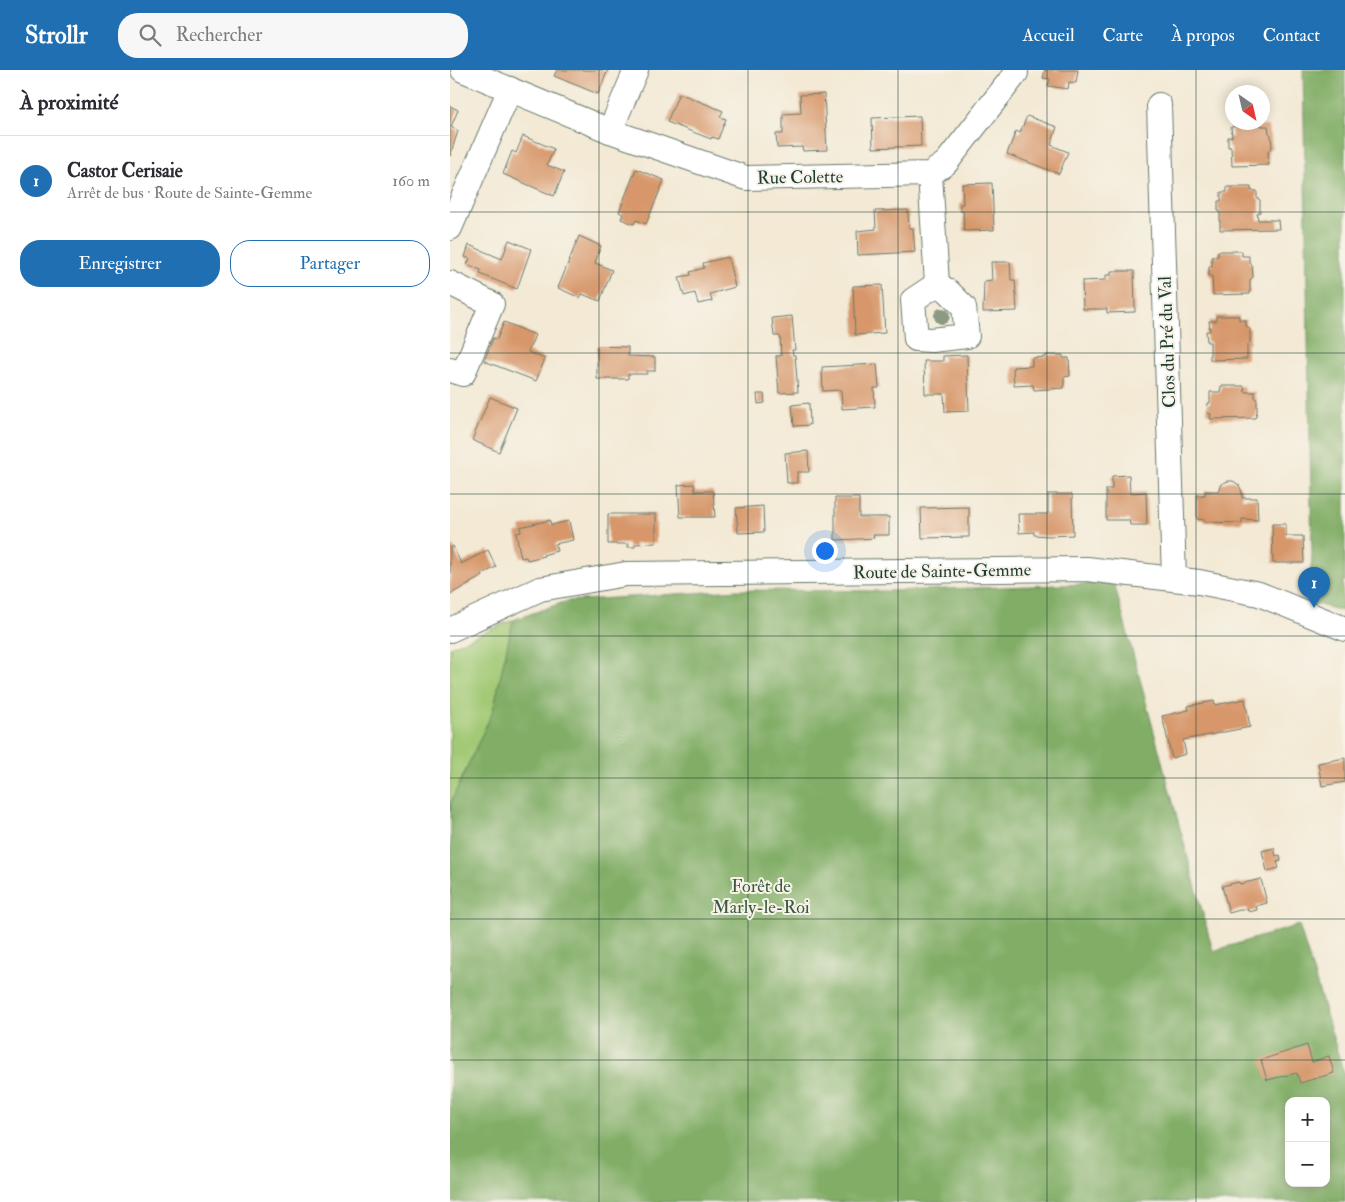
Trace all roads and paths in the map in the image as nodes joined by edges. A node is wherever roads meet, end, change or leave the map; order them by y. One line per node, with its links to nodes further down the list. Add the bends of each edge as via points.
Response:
1 (462, 70): 4 (street, Rue Colette)
2 (636, 70): 6 (street)
3 (1016, 70): 7 (street, via 946,163)
4 (510, 90): 6 (street, Rue Colette); 8 (street)
5 (1159, 105): 12 (street, Clos du Pré du Val)
6 (610, 131): 7 (street, Rue Colette, via 746,178)
7 (930, 174): 10 (street)
8 (450, 228)
9 (450, 283): 11 (street, via 492,304 463,374)
10 (937, 284)
11 (450, 370)
12 (1174, 579): 13 (street, Route de Sainte-Gemme, via 1258,594); 14 (street, Route de Sainte-Gemme, via 1087,569 626,574 540,589)
13 (1345, 629)
14 (450, 630)

